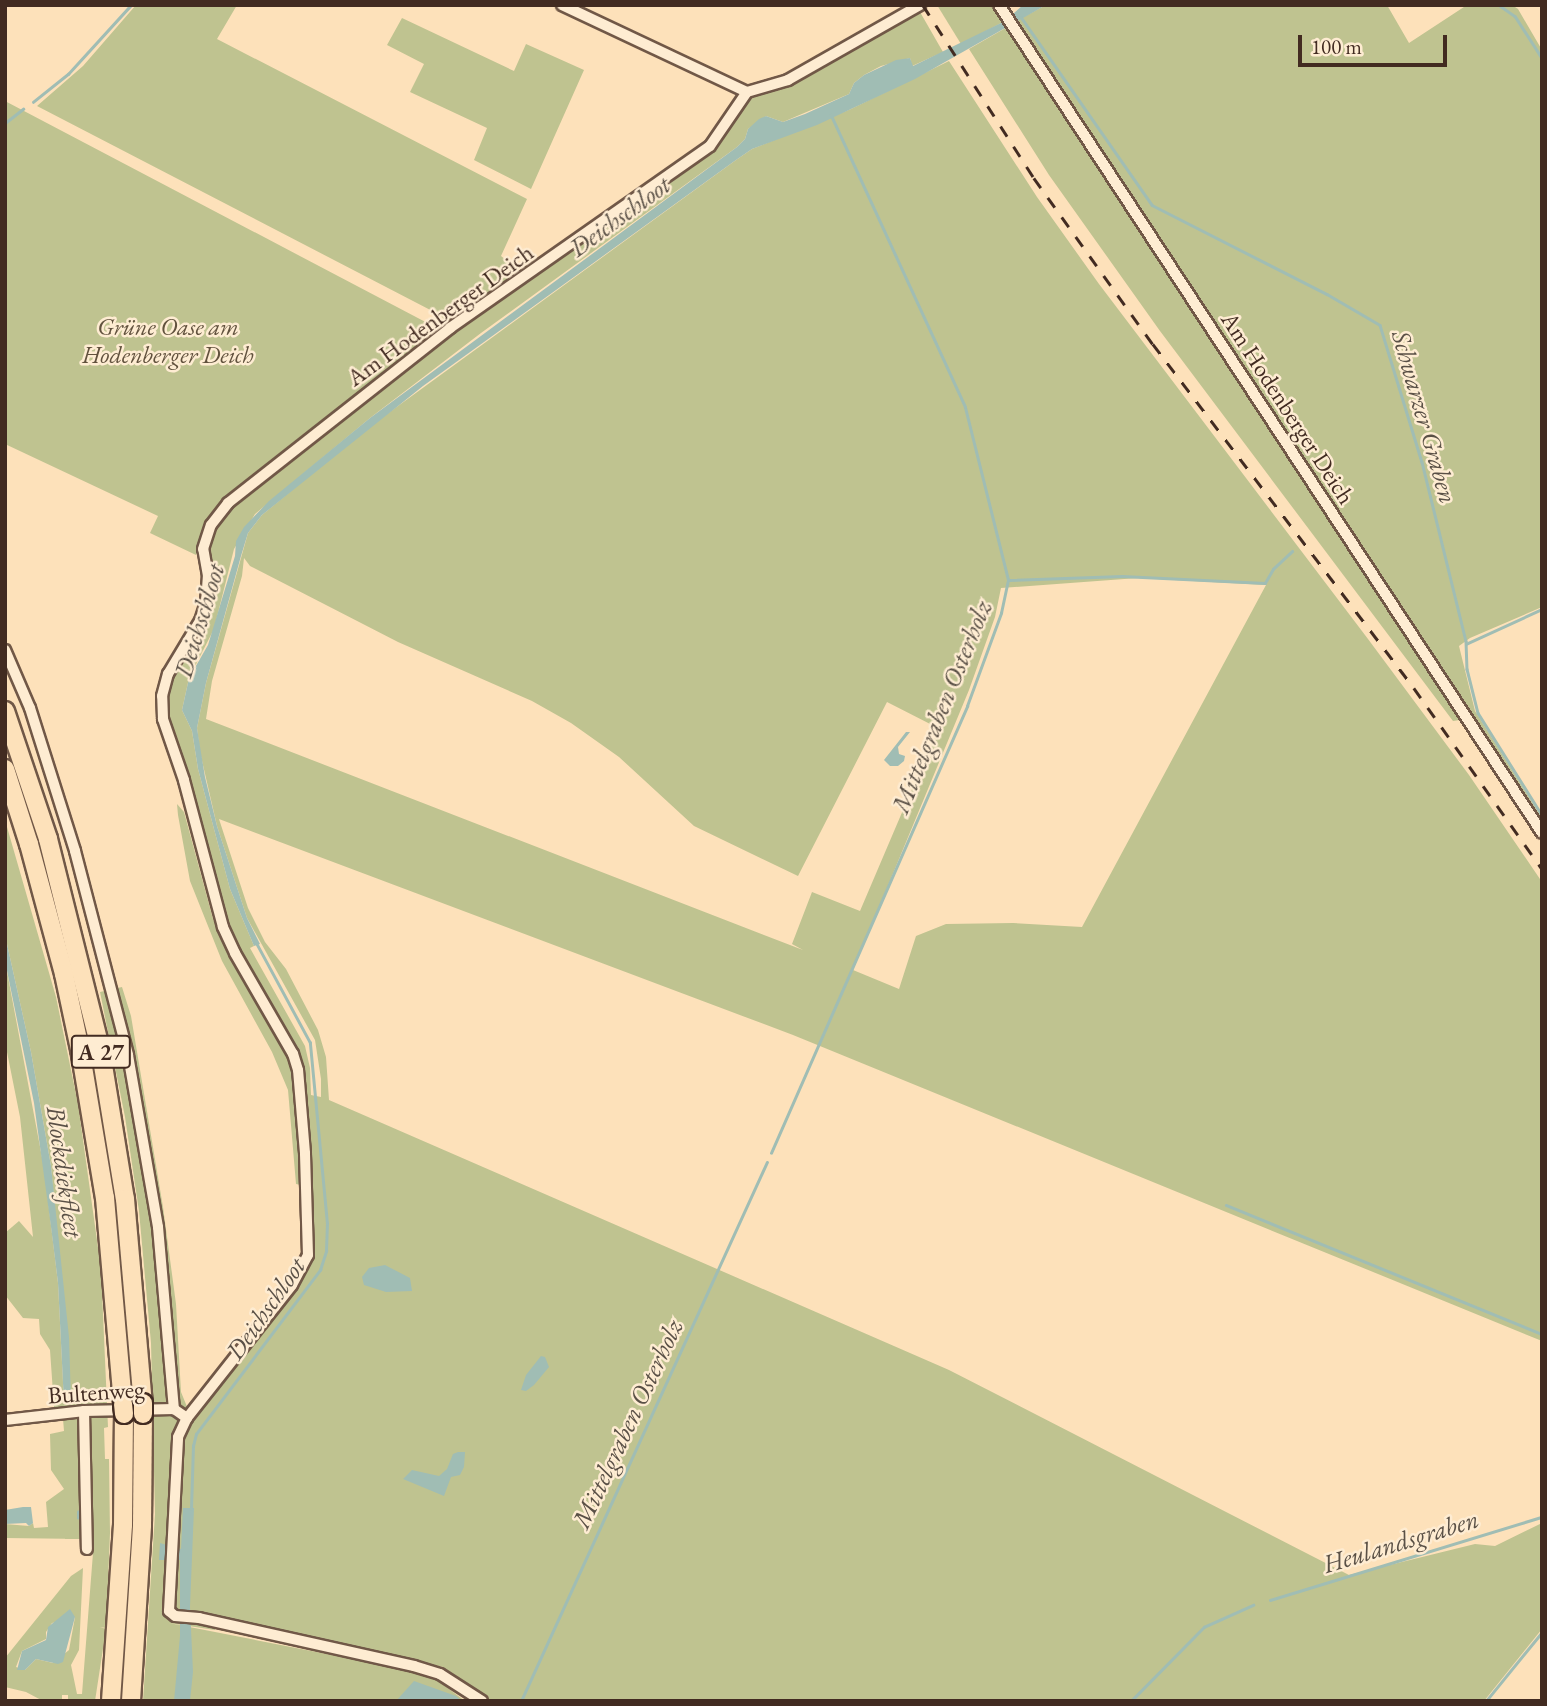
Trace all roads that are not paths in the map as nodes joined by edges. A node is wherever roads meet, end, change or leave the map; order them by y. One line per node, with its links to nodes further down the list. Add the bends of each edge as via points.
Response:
1 (562, 5): 4 (street)
2 (920, 5): 4 (street, via 788,80)
3 (999, 5): 8 (street, Am Hodenberger Deich)
4 (747, 92): 11 (street, Am Hodenberger Deich, via 710,146 450,328 228,503 211,525 203,549 206,603 168,674 162,696 163,719 223,927 293,1054 300,1090 308,1255 292,1285)
5 (5, 650): 9 (street, via 30,708 75,851 128,1055 158,1227)
6 (5, 711): 15 (highway, A 27, via 52,852 100,1047 125,1199 143,1408 142,1538)
7 (5, 769): 14 (highway, A 27, via 64,974 105,1198 124,1409)
8 (1542, 833)
9 (174, 1409): 10 (street, Bultenweg); 11 (street, Bultenweg)
10 (84, 1410): 12 (street, Bultenweg); 13 (street)
11 (187, 1418): 16 (street, via 178,1437 169,1611 175,1616 414,1665 440,1674)
12 (5, 1420)
13 (87, 1549)
14 (111, 1701)
15 (131, 1701)
16 (482, 1701)

